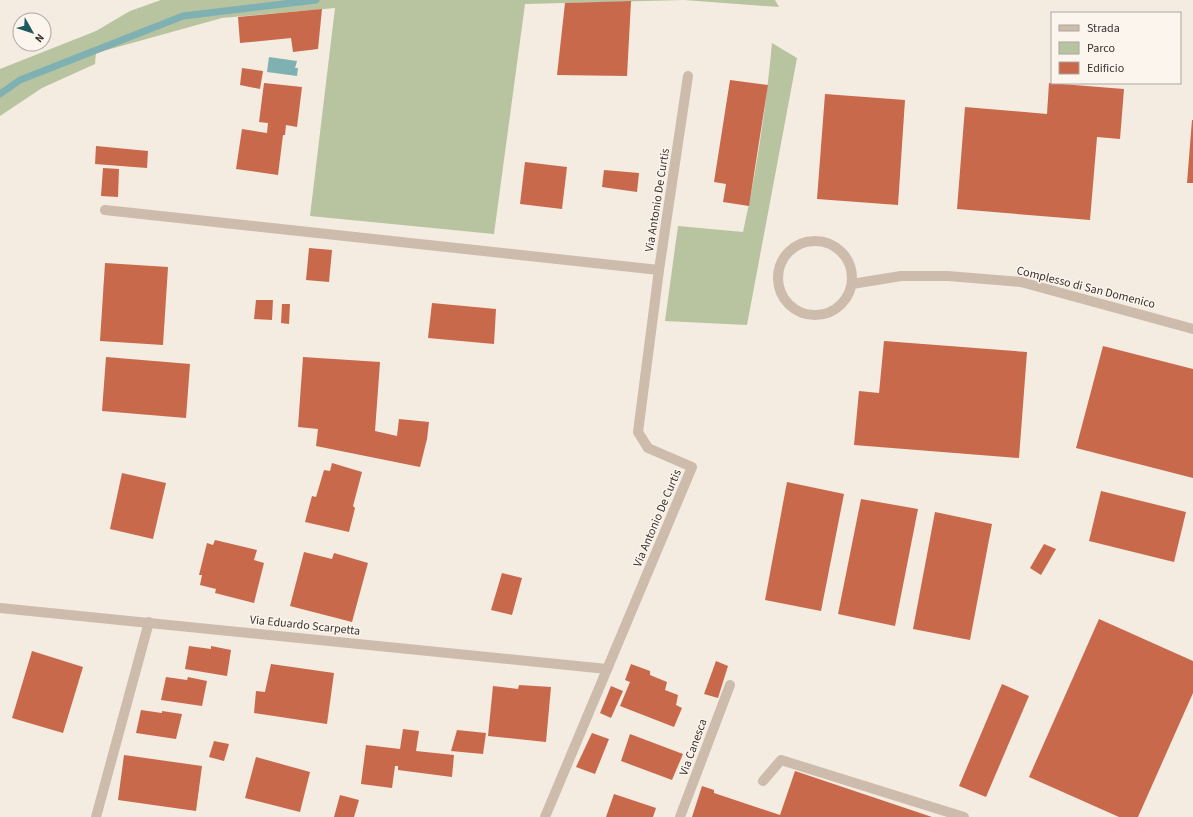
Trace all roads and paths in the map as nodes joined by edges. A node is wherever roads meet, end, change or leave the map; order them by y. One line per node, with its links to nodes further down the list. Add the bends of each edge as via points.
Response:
1 (688, 76): 3 (street, Via Antonio De Curtis)
2 (105, 210): 3 (street)
3 (659, 270): 8 (street, Via Antonio De Curtis, via 638,432 648,448 692,467)
4 (852, 284): 4 (street, via 848,261 832,245 821,242 809,242 788,253 781,264 778,276 785,300 794,309 806,314 830,312 841,305 848,296); 5 (street, Complesso di San Domenico, via 901,276 948,276 1021,282)
5 (1193, 329)
6 (0, 608): 7 (street, Via Eduardo Scarpetta)
7 (149, 622): 8 (street, Via Eduardo Scarpetta); 11 (street)
8 (607, 669): 12 (street, Via Antonio De Curtis)
9 (730, 686): 13 (street, Via Canesca)
10 (763, 781): 14 (street, via 781,760)
11 (96, 817)
12 (545, 817)
13 (680, 817)
14 (964, 817)

